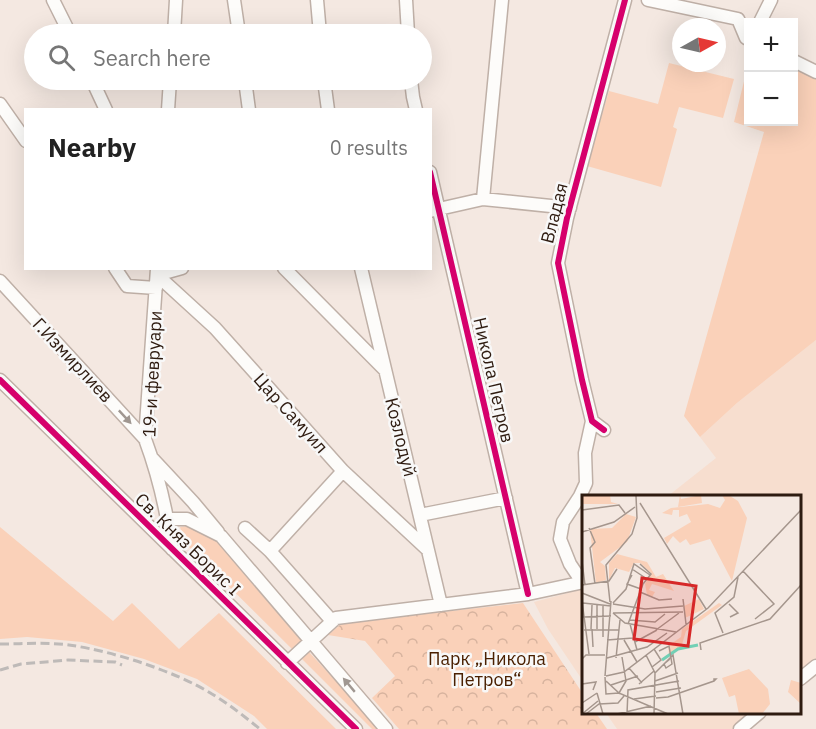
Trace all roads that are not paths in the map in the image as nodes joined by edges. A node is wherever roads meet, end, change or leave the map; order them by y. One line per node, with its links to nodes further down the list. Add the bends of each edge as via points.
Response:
1 (53, 0): 12 (street)
2 (176, 0): 13 (street)
3 (234, 0): 14 (street)
4 (317, 0): 15 (street)
5 (406, 0): 16 (street)
6 (502, 0): 33 (street)
7 (625, 0): 34 (street, Владая)
8 (648, 0): 10 (street)
9 (771, 0): 11 (street)
10 (675, 3): 17 (street, via 738,19)
11 (762, 18)
12 (65, 24)
13 (175, 24)
14 (238, 24)
15 (319, 24)
16 (407, 24)
17 (744, 33)
18 (798, 62): 19 (street)
19 (814, 67)
20 (97, 90): 26 (street)
21 (169, 90): 27 (street)
22 (246, 90): 28 (street)
23 (325, 90): 29 (street)
24 (412, 90): 30 (street)
25 (1, 107): 31 (street)
26 (105, 108)
27 (168, 108)
28 (249, 108)
29 (328, 108)
30 (416, 108)
31 (24, 138)
32 (432, 187): 35 (street, Никола Петров)
33 (483, 199): 34 (street); 35 (street)
34 (570, 208): 44 (street, Владая, via 558,263)
35 (435, 210): 49 (street, Никола Петров)
36 (116, 270): 41 (street, via 127,286)
37 (286, 270): 42 (street)
38 (361, 270): 42 (street, Козлодуй)
39 (157, 272): 41 (street, 19-и февруари); 48 (street, Цар Самуил, via 215,328)
40 (0, 282): 46 (street, Г.Измирлиев, one-way to 46)
41 (156, 288): 46 (street, 19-и февруари)
42 (385, 370): 50 (street, Козлодуй)
43 (0, 380): 54 (street, Св. Княз Борис I)
44 (592, 420): 45 (street); 57 (street, via 585,453 586,483 563,522 560,539)
45 (604, 430)
46 (145, 439): 47 (street, 19-и февруари)
47 (152, 457): 51 (street, 19-и февруари); 53 (street)
48 (343, 471): 55 (street, Цар Самуил); 56 (street)
49 (506, 498): 50 (street); 59 (street, Никола Петров)
50 (420, 515): 55 (street, Козлодуй)
51 (168, 519): 53 (street, via 187,519); 54 (street, 19-и февруари)
52 (245, 528): 56 (street)
53 (221, 536): 62 (street)
54 (172, 549): 63 (street, Св. Княз Борис I)
55 (428, 550): 60 (street, Козлодуй)
56 (270, 551): 61 (street)
57 (582, 581)
58 (582, 582): 59 (street)
59 (528, 594): 60 (street)
60 (441, 604): 61 (street)
61 (332, 621): 62 (street)
62 (312, 641): 63 (street); 68 (street, one-way to 62)
63 (287, 663): 67 (street, Св. Княз Борис I)
64 (816, 666): 65 (street)
65 (801, 678)
66 (758, 714): 69 (street)
67 (356, 729)
68 (386, 729)
69 (740, 729)

